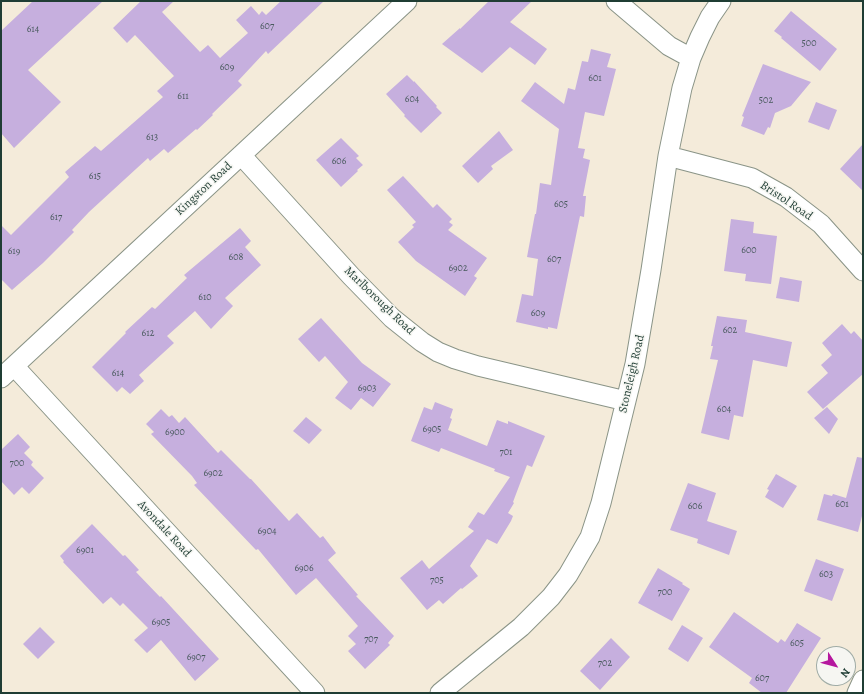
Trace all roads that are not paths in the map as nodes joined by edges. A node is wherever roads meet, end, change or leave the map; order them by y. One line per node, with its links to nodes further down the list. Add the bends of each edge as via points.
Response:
1 (407, 1): 5 (street, Kingston Road)
2 (616, 1): 4 (street, via 669,46)
3 (721, 1): 4 (street, Stoneleigh Road, via 710,17)
4 (691, 58): 6 (street, Stoneleigh Road)
5 (241, 155): 8 (street, Kingston Road); 9 (street, Marlborough Road, via 351,276 392,318 422,342 454,359)
6 (668, 156): 7 (street, Bristol Road, via 752,178 786,198 821,224); 9 (street, Stoneleigh Road, via 643,320)
7 (863, 270)
8 (7, 372): 11 (street, Avondale Road)
9 (626, 401): 12 (street, Stoneleigh Road, via 590,537 568,575 551,597 521,627)
10 (863, 680): 13 (street)
11 (315, 693)
12 (440, 693)
13 (857, 693)

